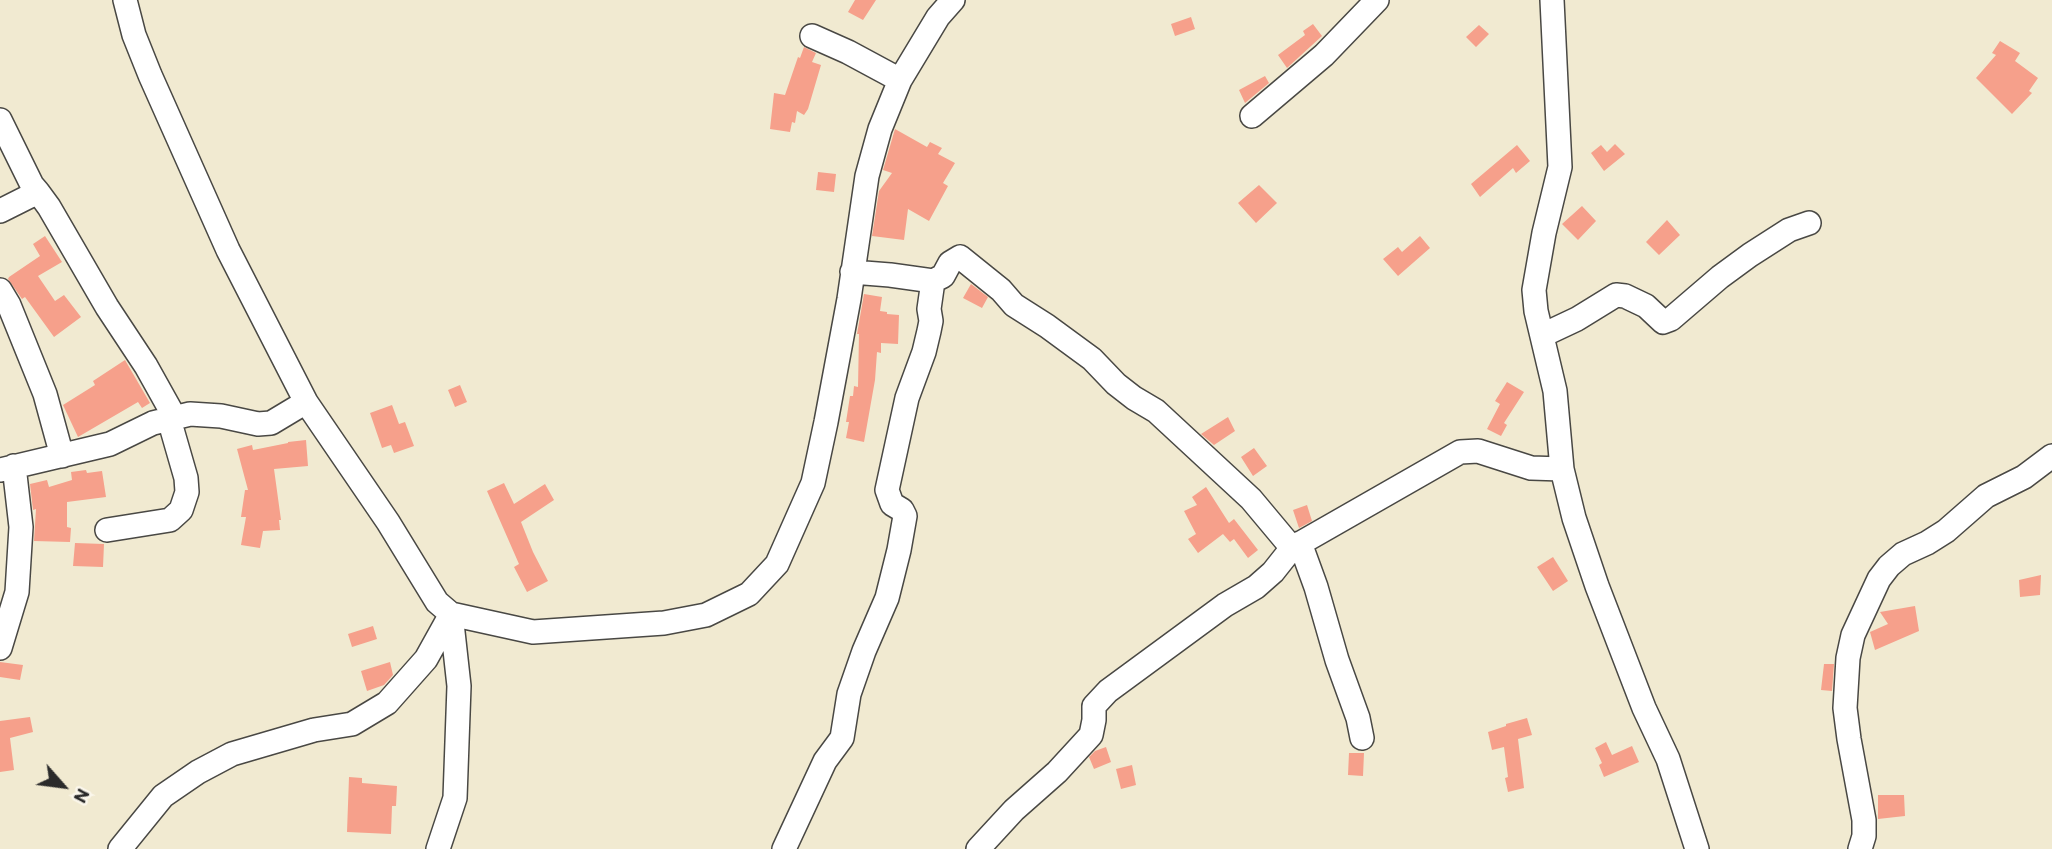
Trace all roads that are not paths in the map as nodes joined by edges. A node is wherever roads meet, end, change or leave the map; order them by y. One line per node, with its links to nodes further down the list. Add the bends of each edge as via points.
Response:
1 (125, 0): 16 (street, via 150,75 228,250)
2 (953, 0): 6 (street)
3 (1377, 0): 7 (street, via 1324,55)
4 (1552, 0): 15 (street, via 1560,167 1534,290)
5 (812, 36): 6 (street)
6 (900, 80): 12 (street, via 867,176)
7 (1252, 116)
8 (0, 120): 9 (street)
9 (38, 192): 10 (street); 17 (street, via 146,366)
10 (0, 211)
11 (1809, 223): 15 (street, via 1750,255 1671,319 1663,322 1646,306 1616,295)
12 (852, 272): 13 (street); 24 (street, via 813,483 777,564 749,594 706,615 664,623 533,632)
13 (933, 281): 23 (street, via 943,276 953,260 960,257 966,261 1014,305 1048,326 1116,384 1156,411); 29 (street, via 929,331 904,410 887,490 892,504 905,516 887,598 849,694 842,738 825,761)
14 (0, 289): 18 (street, via 45,394)
15 (1543, 335): 21 (street, via 1555,391)
16 (306, 402): 17 (street, via 271,423 221,415); 24 (street, via 437,602)
17 (172, 418): 18 (street, via 110,444); 22 (street, via 186,478 181,510 170,520)
18 (62, 456): 20 (street)
19 (2052, 456): 32 (street, via 1986,496 1927,543 1903,554 1875,588 1853,635 1848,658 1846,708 1864,820)
20 (7, 468): 25 (street, via 21,527 18,592)
21 (1562, 469): 23 (street, via 1531,468 1478,451 1460,452); 31 (street, via 1597,586 1668,759)
22 (107, 530)
23 (1296, 546): 26 (street, via 1316,587); 30 (street, via 1256,587 1108,691 1094,706 1091,735)
24 (452, 614): 27 (street, via 426,659 387,703 352,724 232,754 198,772 163,796); 28 (street, via 459,686 455,798)
25 (0, 648)
26 (1362, 738)
27 (120, 849)
28 (438, 849)
29 (784, 849)
30 (978, 849)
31 (1697, 849)
32 (1860, 849)

